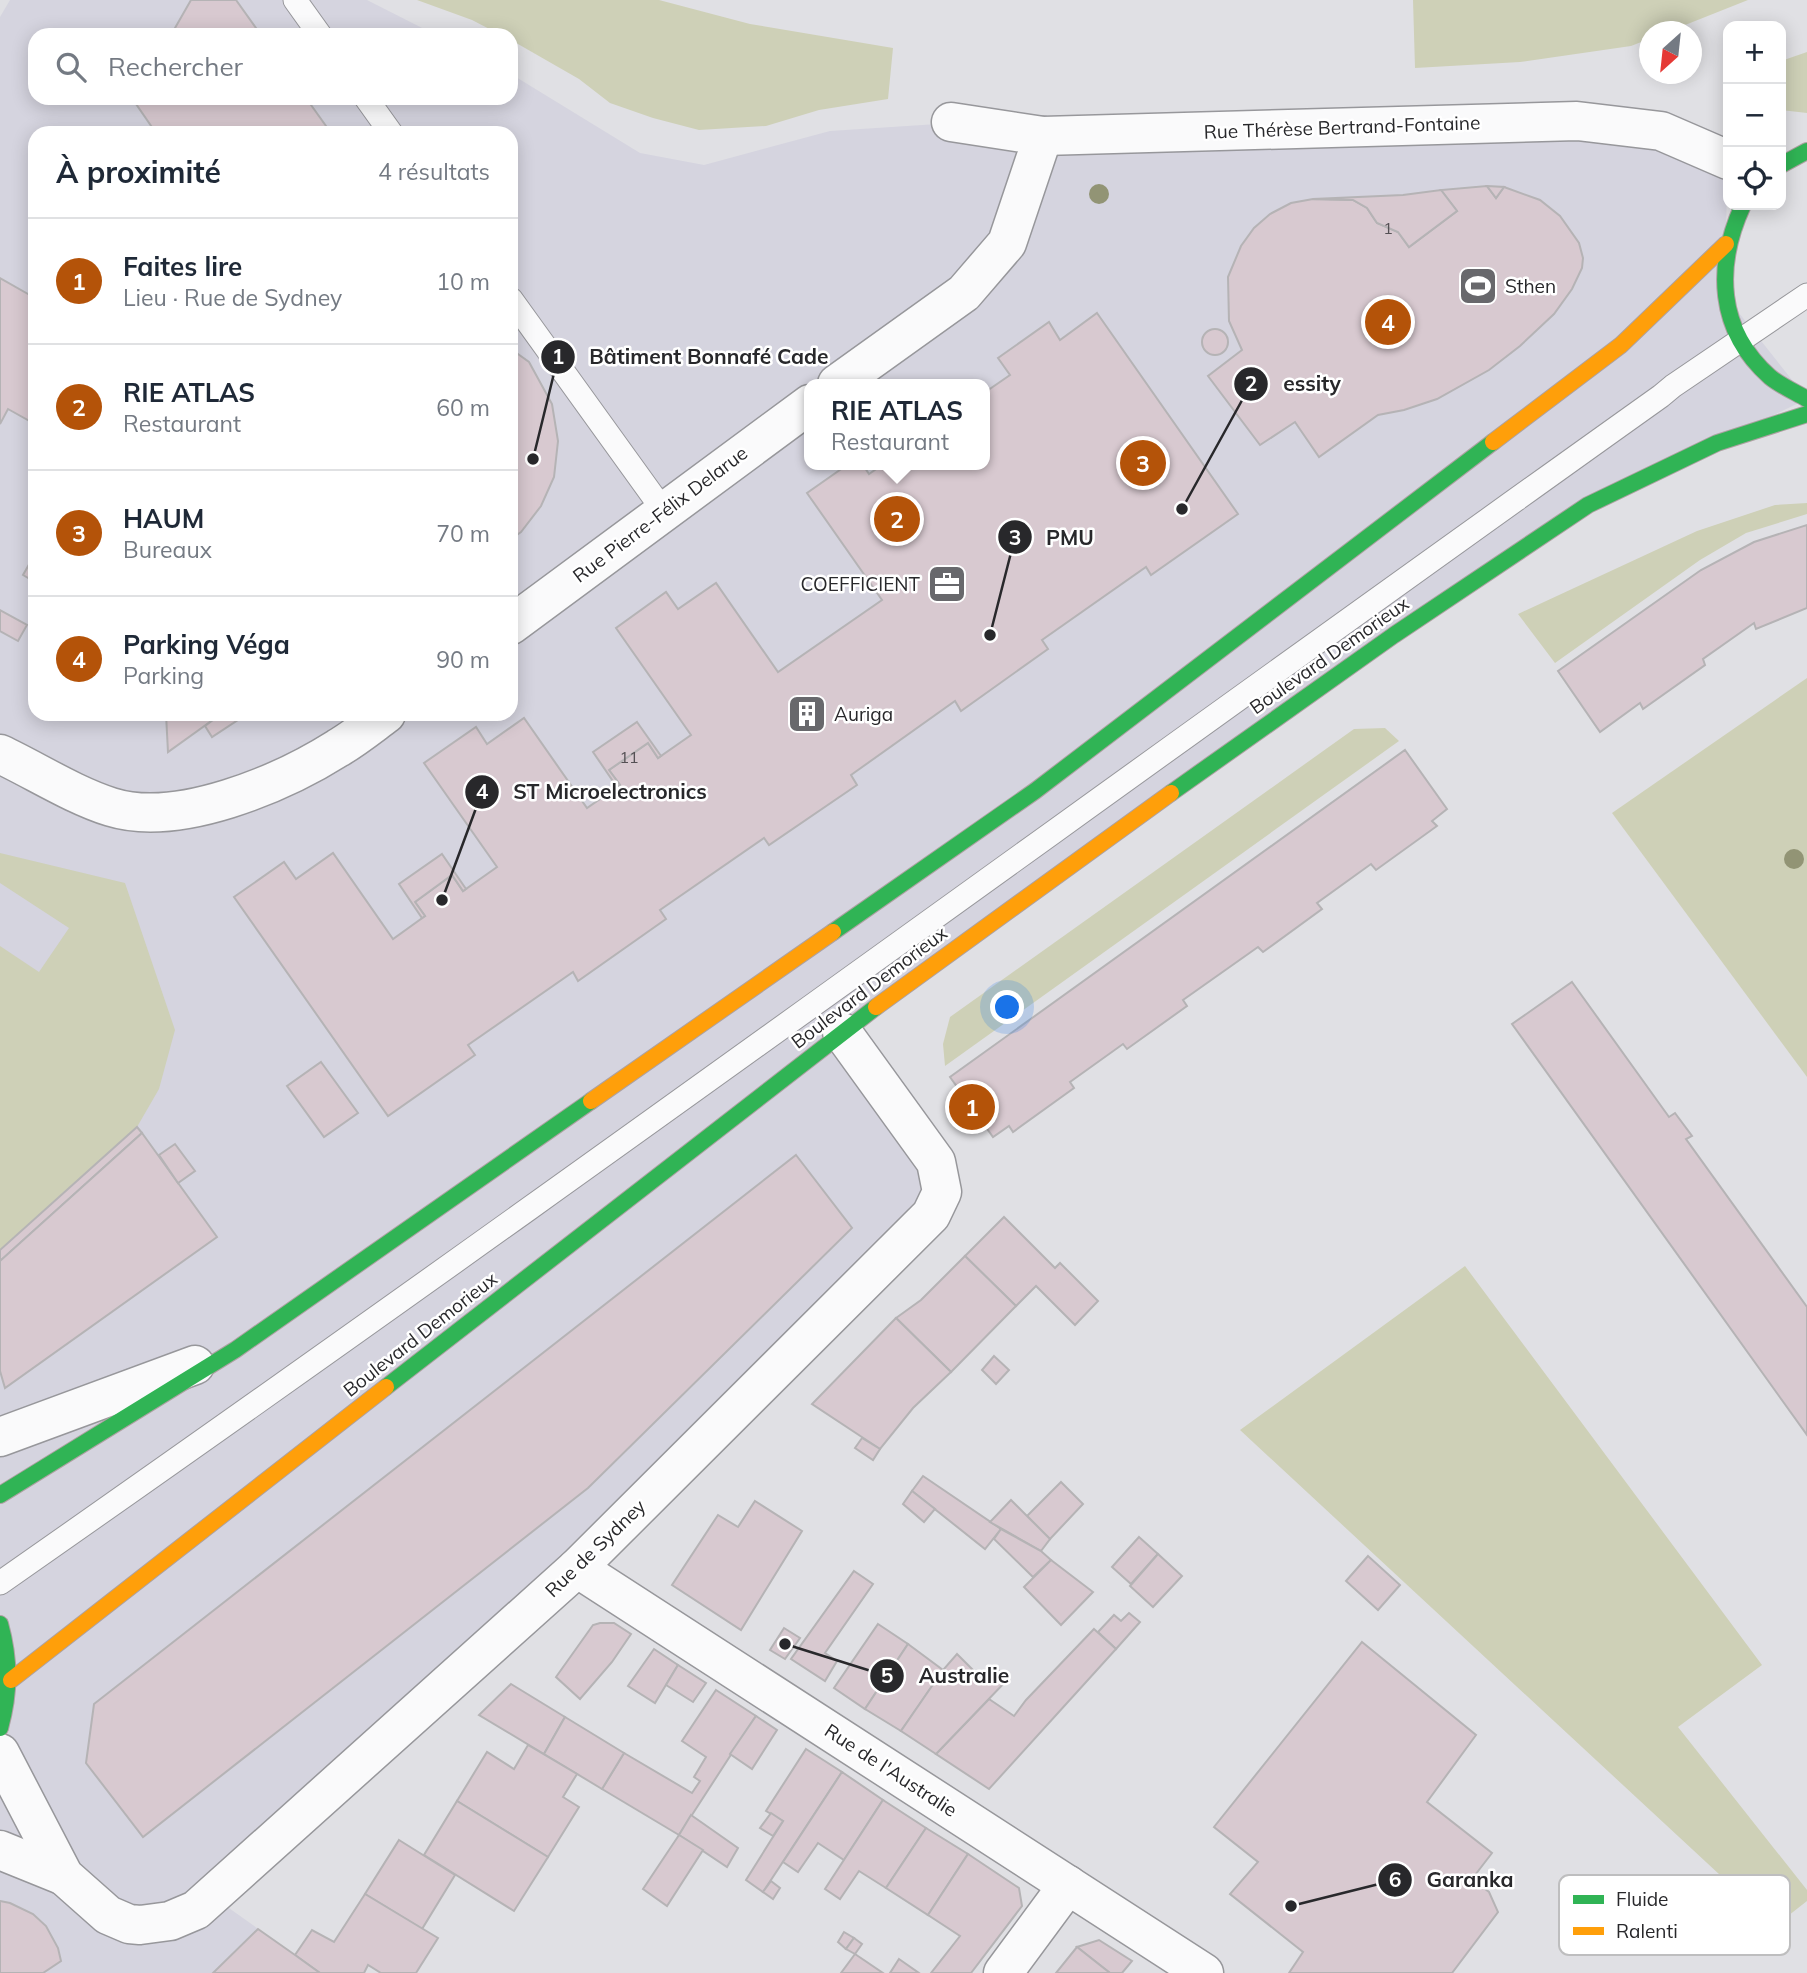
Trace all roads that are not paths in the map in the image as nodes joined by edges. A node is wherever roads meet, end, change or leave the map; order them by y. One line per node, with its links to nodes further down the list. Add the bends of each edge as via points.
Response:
1 (295, 0): 2 (lane)
2 (315, 28)
3 (371, 105): 5 (lane)
4 (951, 122): 6 (street, Rue Thérèse Bertrand-Fontaine)
5 (386, 126)
6 (1043, 136): 8 (street, Rue Thérèse Bertrand-Fontaine, via 1577,121 1661,131); 15 (street, via 1007,243 964,293)
7 (1807, 150): 9 (main road)
8 (1723, 158)
9 (1786, 161)
10 (1740, 210): 11 (main road)
11 (1726, 244): 14 (main road, via 1724,294); 24 (main road, via 1621,345 1035,791)
12 (1807, 295): 14 (lane)
13 (518, 309): 19 (lane)
14 (1741, 342): 16 (main road, via 1770,377); 28 (lane, via 1673,386 682,1101)
15 (844, 379)
16 (1807, 399)
17 (804, 408): 19 (street, Rue Pierre-Félix Delarue)
18 (1807, 415): 23 (main road, Boulevard Demorieux, via 1717,443 1588,505 1394,635)
19 (663, 510): 20 (street, Rue Pierre-Félix Delarue)
20 (518, 620)
21 (376, 721): 22 (street, via 300,769 212,803 164,812 113,808)
22 (0, 754)
23 (842, 1032): 27 (street, Rue de Sydney, via 936,1162 942,1192 937,1205); 30 (main road, Boulevard Demorieux)
24 (235, 1350): 25 (street); 26 (main road)
25 (0, 1437)
26 (0, 1495)
27 (577, 1568): 34 (street, Rue de Sydney, via 196,1910 155,1924 129,1924 108,1915); 35 (street, Rue de l'Australie)
28 (0, 1583)
29 (0, 1624): 30 (main road)
30 (10, 1680): 31 (main road)
31 (0, 1728)
32 (0, 1753): 34 (street, Rue de Sydney)
33 (0, 1850): 34 (street, Rue de Sydney)
34 (64, 1876)
35 (1068, 1885): 36 (street); 37 (street, Rue de l'Australie)
36 (1003, 1973)
37 (1204, 1973)

